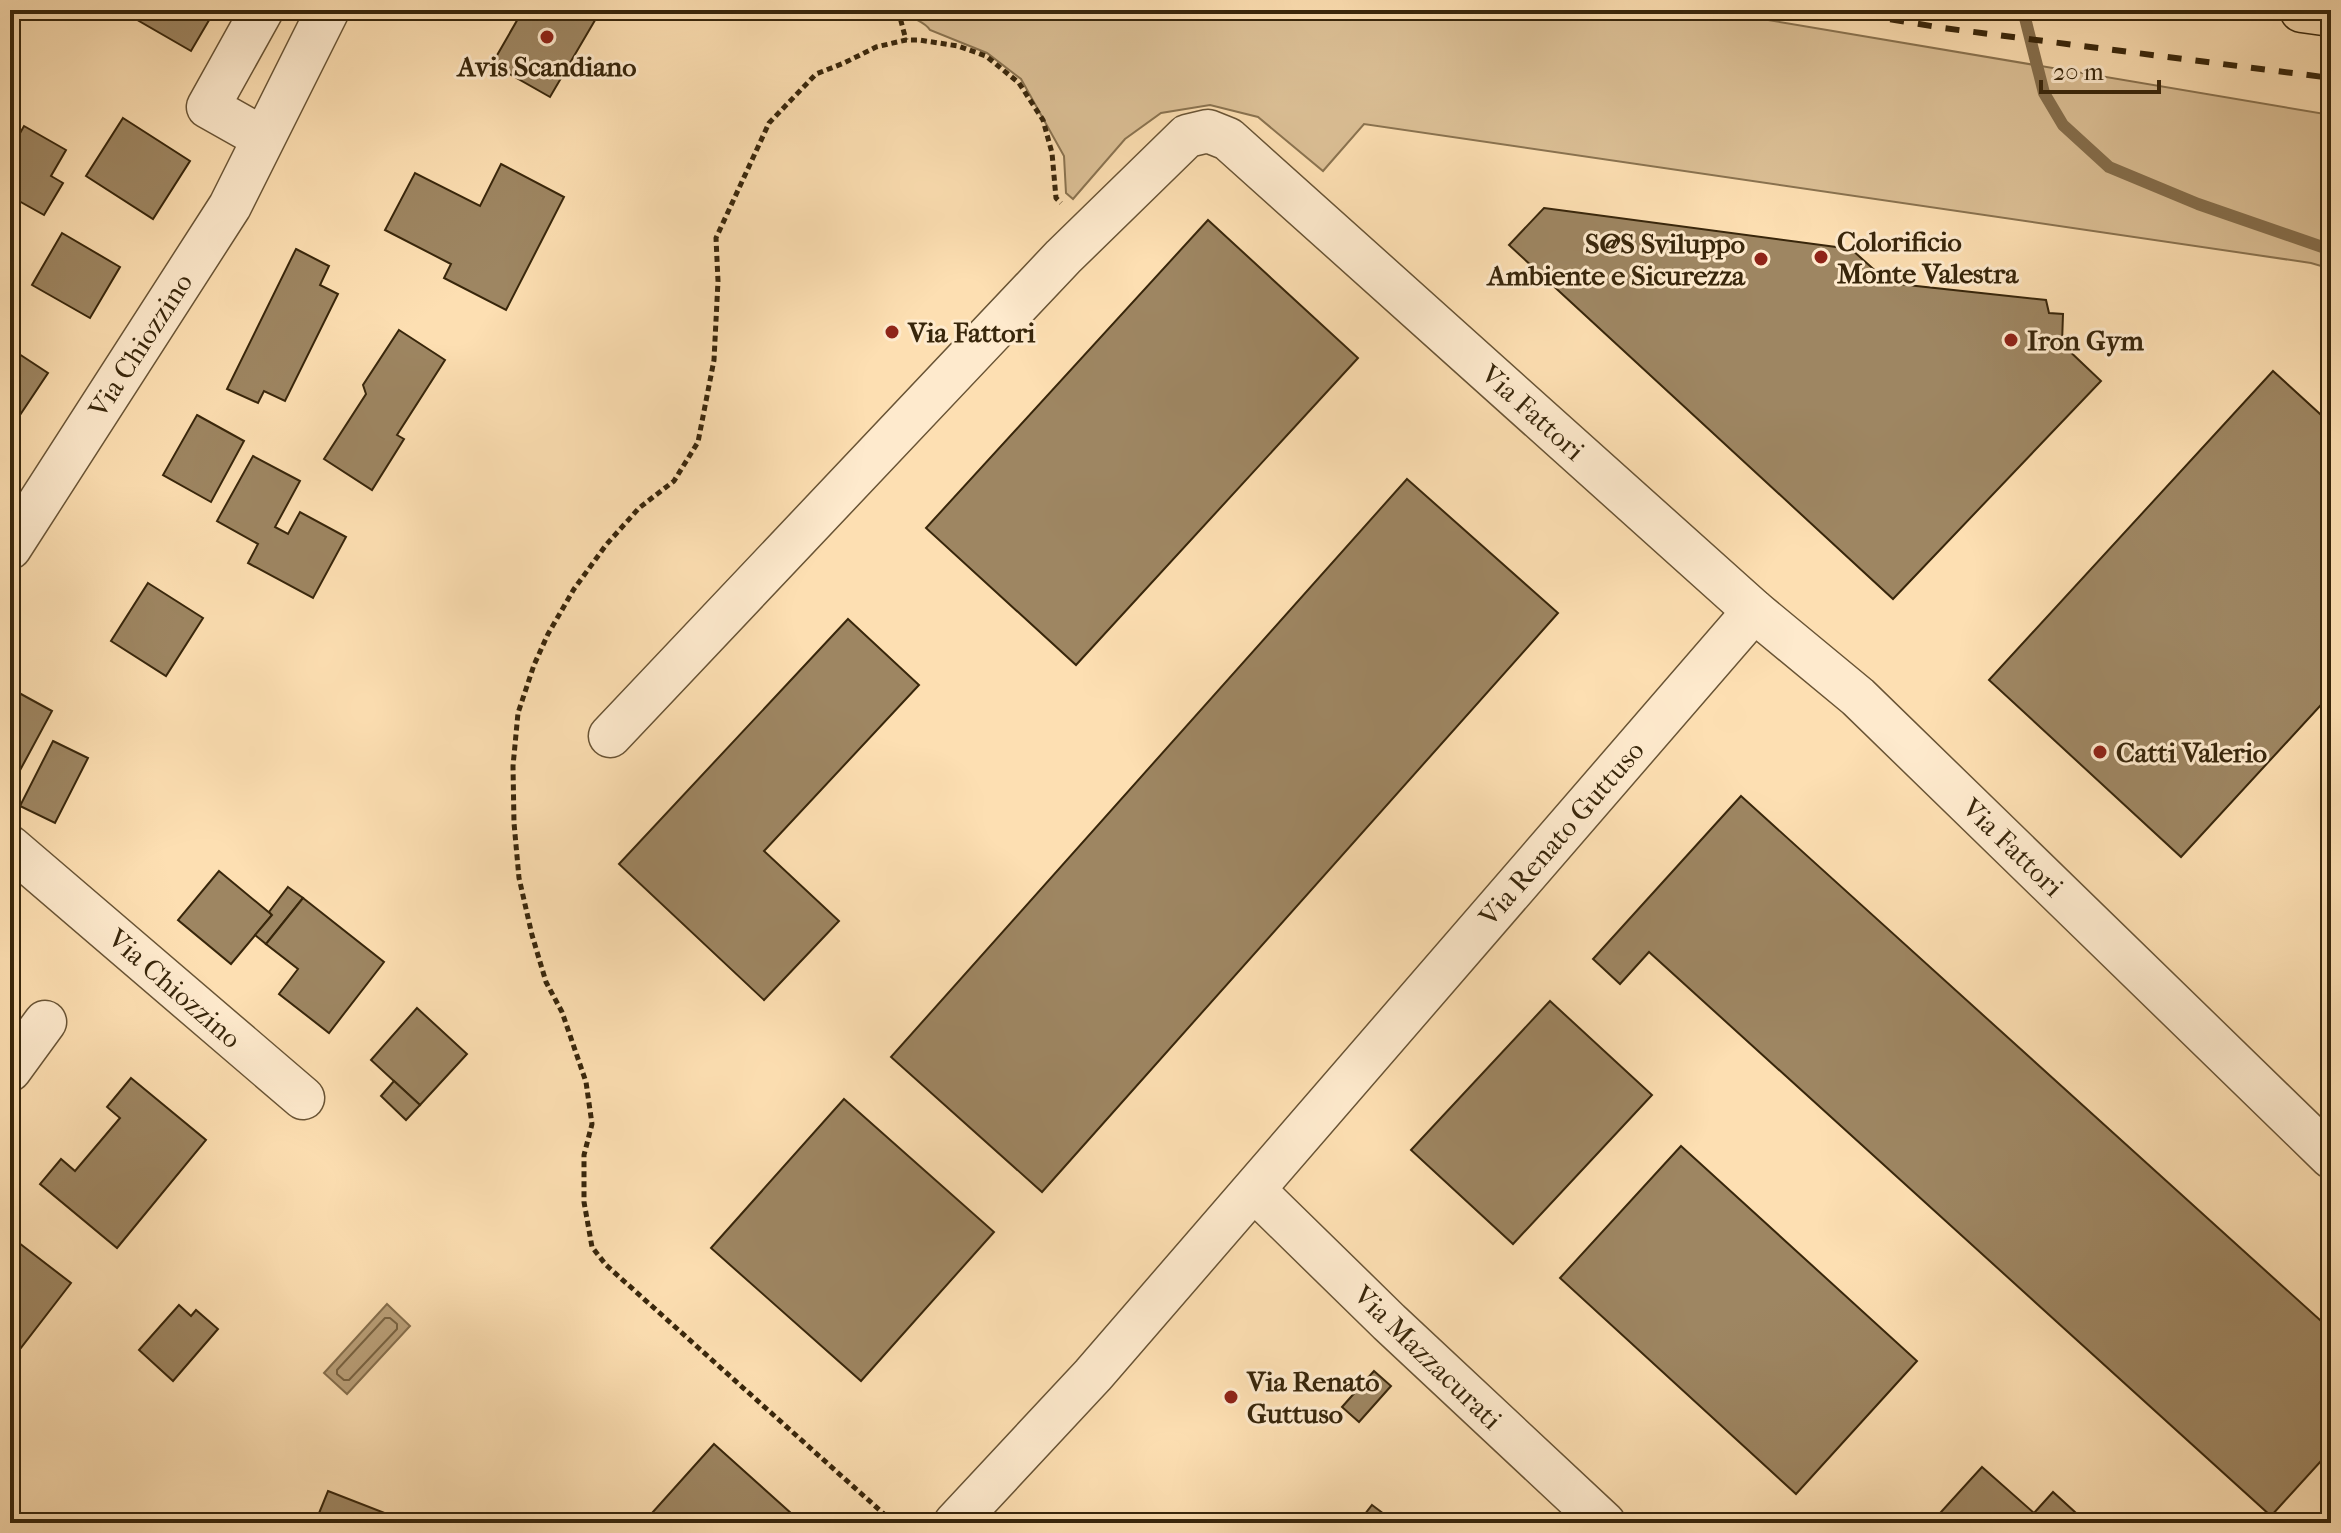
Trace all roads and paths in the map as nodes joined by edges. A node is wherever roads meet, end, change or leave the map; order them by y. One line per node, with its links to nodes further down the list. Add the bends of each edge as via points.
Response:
1 (262, 10): 7 (street, via 208,107)
2 (328, 10): 7 (street, Via Chiozzino)
3 (898, 10): 6 (path)
4 (2302, 10): 5 (main road)
5 (2331, 14)
6 (906, 40)
7 (263, 138): 8 (street, Via Chiozzino, via 230,206)
8 (10, 548)
9 (1754, 611): 10 (street, Via Fattori, via 1228,139 1208,131 1187,136 1063,257); 15 (street, Via Fattori, via 1858,697); 16 (street, Via Renato Guttuso)
10 (610, 736)
11 (10, 847): 14 (street, Via Chiozzino)
12 (45, 1022): 13 (street)
13 (10, 1070)
14 (303, 1098)
15 (2331, 1157)
16 (1254, 1190): 17 (street, Via Renato Guttuso, via 1052,1421); 18 (street, Via Mazzacurati)
17 (955, 1523)
18 (1604, 1523)

